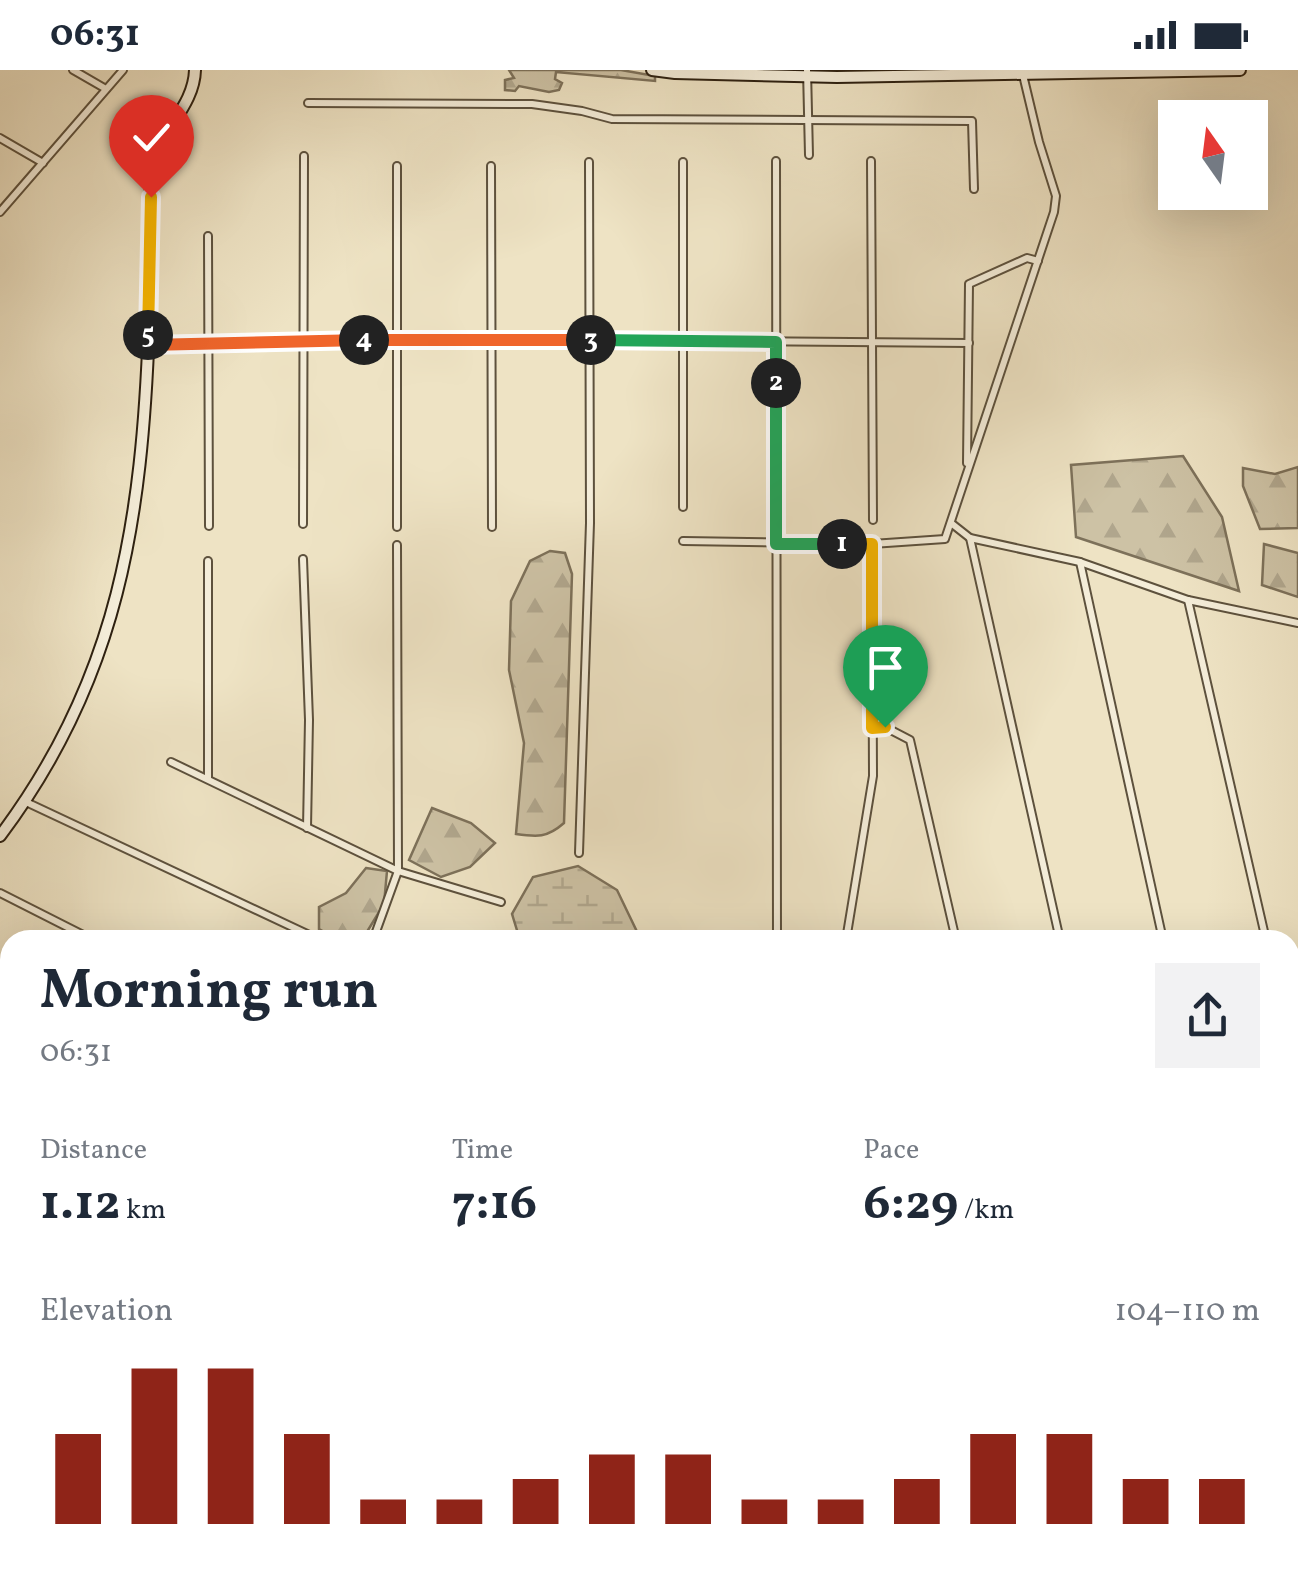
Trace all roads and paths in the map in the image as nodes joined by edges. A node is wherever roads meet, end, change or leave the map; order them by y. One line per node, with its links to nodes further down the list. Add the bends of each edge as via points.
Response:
1 (73, 70): 8 (street)
2 (123, 70): 8 (street)
3 (195, 70): 34 (street, via 195,84 154,157)
4 (652, 70): 6 (street)
5 (1240, 70): 7 (street)
6 (807, 73): 7 (street); 10 (street)
7 (1023, 74): 24 (street, via 1056,196)
8 (106, 90): 18 (street)
9 (308, 103): 10 (street, via 532,104 612,119)
10 (808, 122): 12 (street); 21 (street, via 972,121)
11 (0, 138): 18 (street)
12 (809, 155)
13 (304, 156): 26 (street)
14 (776, 161): 30 (street)
15 (872, 161): 32 (street)
16 (588, 162): 28 (street)
17 (683, 162): 29 (street)
18 (43, 163): 22 (street)
19 (396, 166): 27 (street)
20 (491, 166): 25 (street)
21 (974, 189)
22 (0, 212)
23 (208, 236): 33 (street)
24 (1038, 261): 31 (street, via 1027,258 969,284); 35 (street)
25 (492, 339): 27 (street); 28 (street); 42 (street)
26 (303, 340): 27 (street); 33 (street); 39 (street)
27 (398, 340): 41 (street)
28 (590, 340): 29 (street); 59 (street)
29 (684, 341): 30 (street); 36 (street)
30 (776, 342): 32 (street); 45 (street)
31 (969, 342): 32 (street); 35 (street)
32 (870, 343): 37 (street)
33 (210, 344): 34 (street); 40 (street)
34 (148, 345): 56 (street, via 140,476 119,592 98,663)
35 (967, 469): 38 (street)
36 (683, 507)
37 (873, 520)
38 (951, 523): 43 (street); 46 (street, via 945,539)
39 (303, 524)
40 (209, 526)
41 (397, 527)
42 (492, 527)
43 (970, 538): 50 (street); 69 (street)
44 (683, 541): 45 (street)
45 (776, 544): 46 (street); 66 (street)
46 (872, 544): 53 (street)
47 (397, 545): 60 (street)
48 (303, 559): 57 (street)
49 (208, 560): 55 (street)
50 (1080, 562): 51 (street); 70 (street)
51 (1188, 600): 52 (street); 71 (street)
52 (1298, 623)
53 (872, 728): 67 (street, via 873,776); 68 (street, via 910,740)
54 (171, 762): 55 (street)
55 (208, 780): 57 (street)
56 (26, 802): 58 (street); 64 (street)
57 (307, 828): 60 (street)
58 (0, 836)
59 (580, 853)
60 (398, 871): 62 (street); 65 (street)
61 (0, 894): 63 (street)
62 (501, 902)
63 (73, 930)
64 (299, 930)
65 (377, 930)
66 (776, 930)
67 (848, 930)
68 (954, 930)
69 (1058, 930)
70 (1162, 930)
71 (1264, 930)

